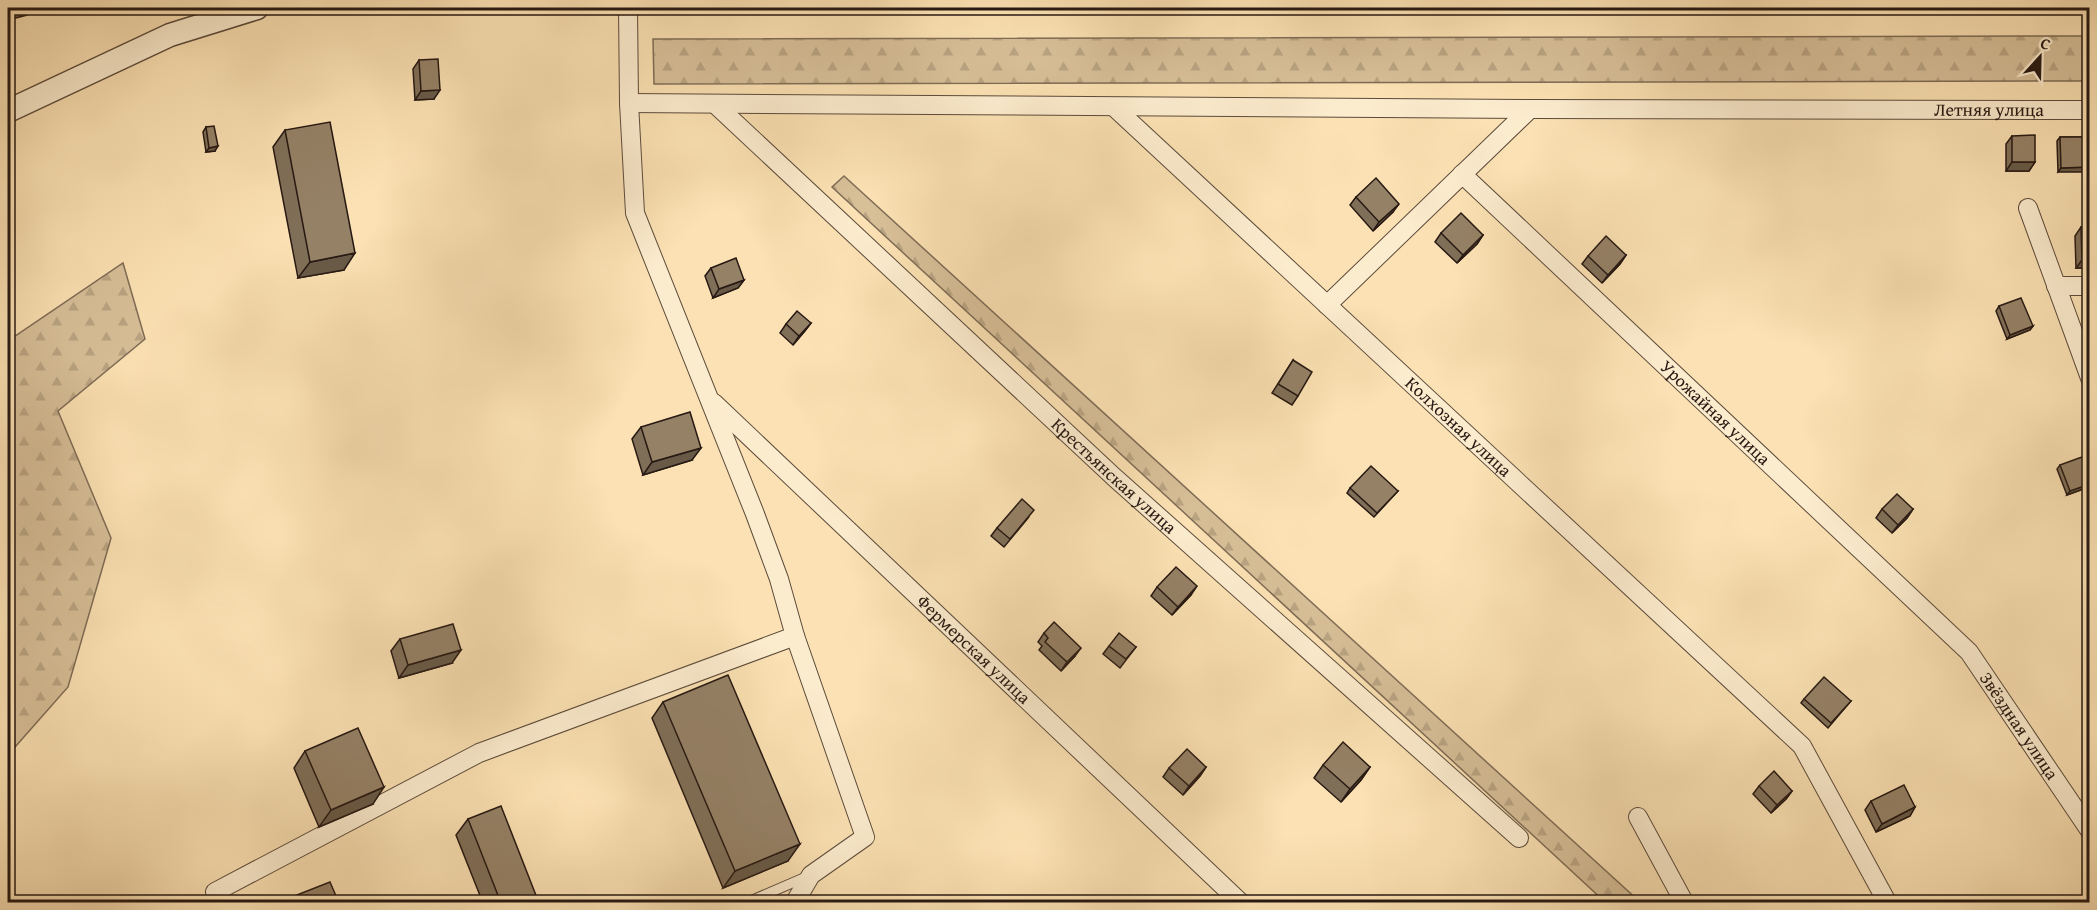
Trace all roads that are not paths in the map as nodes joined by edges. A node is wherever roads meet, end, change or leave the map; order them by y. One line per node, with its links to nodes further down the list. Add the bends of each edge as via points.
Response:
1 (258, 8): 8 (street, via 170,35)
2 (628, 8): 3 (street)
3 (629, 103): 4 (street, Летняя улица); 15 (street, via 635,213)
4 (716, 105): 5 (street, Летняя улица); 20 (street, Крестьянская улица, via 1114,477)
5 (1114, 107): 6 (street, Летняя улица); 13 (street, Колхозная улица)
6 (1530, 109): 7 (street, Летняя улица); 9 (street)
7 (2090, 110)
8 (8, 111)
9 (1462, 174): 13 (street); 17 (street, Урожайная улица)
10 (2028, 208): 11 (street)
11 (2056, 286): 12 (street); 14 (street)
12 (2090, 286)
13 (1327, 305): 27 (street, Колхозная улица, via 1802,746)
14 (2090, 378)
15 (709, 397): 16 (street, via 767,547); 25 (street, Фермерская улица)
16 (795, 636): 21 (street, via 865,837); 22 (street, via 479,753)
17 (1969, 652): 19 (street, Звёздная улица)
18 (1638, 818): 26 (street)
19 (2090, 831)
20 (1519, 838)
21 (811, 875): 23 (lane); 24 (street)
22 (215, 892)
23 (748, 903)
24 (795, 903)
25 (1240, 903)
26 (1684, 903)
27 (1887, 903)

